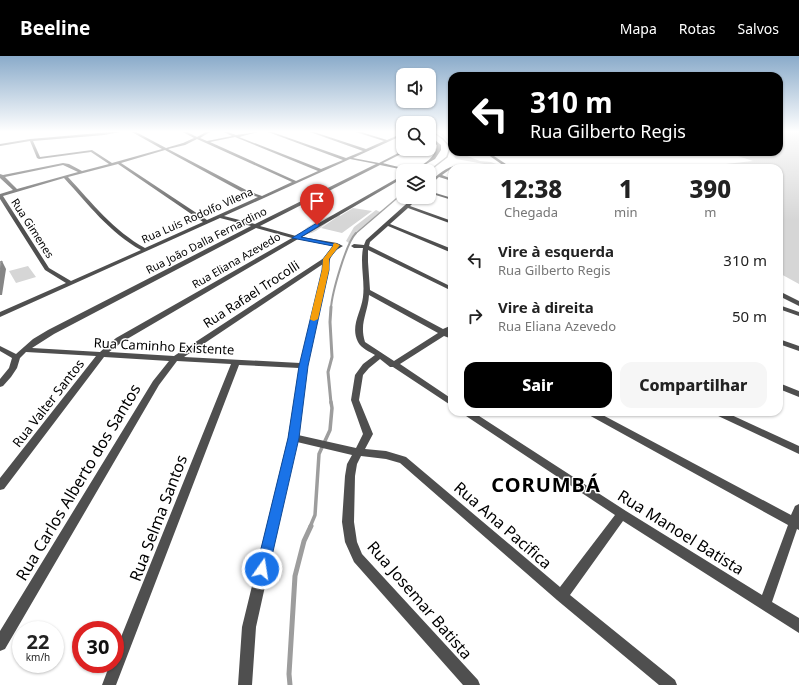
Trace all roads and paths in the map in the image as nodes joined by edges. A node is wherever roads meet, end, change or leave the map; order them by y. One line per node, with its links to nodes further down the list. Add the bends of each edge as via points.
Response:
1 (108, 161): 9 (street)
2 (188, 161): 27 (street, via 246,192)
3 (250, 161): 22 (street)
4 (299, 161): 13 (street)
5 (340, 161): 13 (street, Rua Luis Rodolfo Vilena)
6 (363, 161): 10 (street)
7 (387, 161): 10 (street, Rua João Dalla Fernardino)
8 (118, 162): 9 (street); 32 (street)
9 (112, 164): 14 (street)
10 (382, 164): 11 (street); 34 (street, Rua João Dalla Fernardino)
11 (396, 167)
12 (448, 168): 16 (street)
13 (320, 170): 22 (street, Rua Luis Rodolfo Vilena)
14 (81, 172): 15 (street, via 63,164); 17 (street)
15 (0, 176): 21 (street)
16 (439, 176): 18 (street); 19 (street)
17 (65, 177): 24 (street); 39 (street, via 106,220 135,245)
18 (436, 179)
19 (448, 179)
20 (396, 180): 35 (street, Rua Eliana Azevedo)
21 (7, 182): 23 (street); 24 (street)
22 (295, 182): 27 (street, Rua Luis Rodolfo Vilena)
23 (0, 184)
24 (15, 190): 26 (street)
25 (436, 194): 28 (street)
26 (0, 195): 41 (street, Rua Gimenes, via 47,269)
27 (262, 197): 30 (street, Rua Luis Rodolfo Vilena)
28 (448, 198)
29 (407, 206): 31 (street); 33 (street)
30 (219, 216): 32 (street, Rua Luis Rodolfo Vilena); 34 (street)
31 (448, 221)
32 (206, 222): 39 (street, Rua Luis Rodolfo Vilena)
33 (387, 224): 37 (street, via 368,241); 38 (street)
34 (254, 226): 35 (street); 55 (street, Rua João Dalla Fernardino, via 51,332)
35 (295, 238): 40 (street, Rua Rafael Trocolli, via 339,246); 56 (street, Rua Eliana Azevedo, via 119,340)
36 (354, 246): 37 (street)
37 (366, 247): 42 (street); 43 (street)
38 (448, 249)
39 (145, 250): 41 (street, Rua Luis Rodolfo Vilena)
40 (326, 259): 59 (street, Rua Rafael Trocolli); 62 (street, via 326,270)
41 (70, 283): 48 (street, Rua Luis Rodolfo Vilena)
42 (448, 287)
43 (366, 292): 50 (street); 58 (street, via 358,323 358,334 362,344)
44 (783, 295): 45 (street)
45 (799, 304)
46 (783, 308): 47 (street)
47 (799, 314)
48 (0, 315)
49 (448, 329): 50 (street)
50 (443, 332): 51 (street); 61 (street)
51 (448, 335)
52 (783, 343): 54 (street)
53 (0, 348): 57 (street)
54 (799, 349)
55 (24, 350): 56 (street, Rua Caminho Existente); 57 (street, Rua João Dalla Fernardino)
56 (102, 354): 59 (street, Rua Caminho Existente); 73 (street, Rua Valter Santos)
57 (16, 356): 63 (street, via 15,364)
58 (379, 356): 61 (street); 72 (street, Rua Josemar Batista, via 359,375 355,400 368,434)
59 (175, 359): 60 (street, Rua Caminho Existente); 80 (street, Rua Carlos Alberto dos Santos, via 156,383)
60 (236, 362): 62 (street, Rua Caminho Existente); 81 (street, Rua Selma Santos)
61 (393, 365): 66 (street)
62 (303, 366): 70 (street)
63 (0, 384)
64 (783, 388): 65 (street)
65 (799, 394)
66 (448, 400)
67 (472, 416): 75 (street, Rua Manoel Batista)
68 (597, 416): 76 (street)
69 (726, 416): 71 (street)
70 (293, 438): 72 (street, Rua Ana Pacifica); 82 (street, via 249,627)
71 (799, 450)
72 (358, 453): 77 (street, Rua Ana Pacifica, via 382,453 404,460); 83 (street, Rua Josemar Batista, via 352,464 350,476 348,522 351,542 358,558)
73 (0, 486)
74 (799, 509): 76 (street)
75 (622, 514): 77 (street); 78 (street, Rua Manoel Batista)
76 (797, 524): 78 (street)
77 (561, 596): 84 (street, Rua Ana Pacifica)
78 (765, 604): 79 (street, Rua Manoel Batista)
79 (799, 626)
80 (0, 644)
81 (110, 685)
82 (245, 685)
83 (473, 685)
84 (670, 685)

